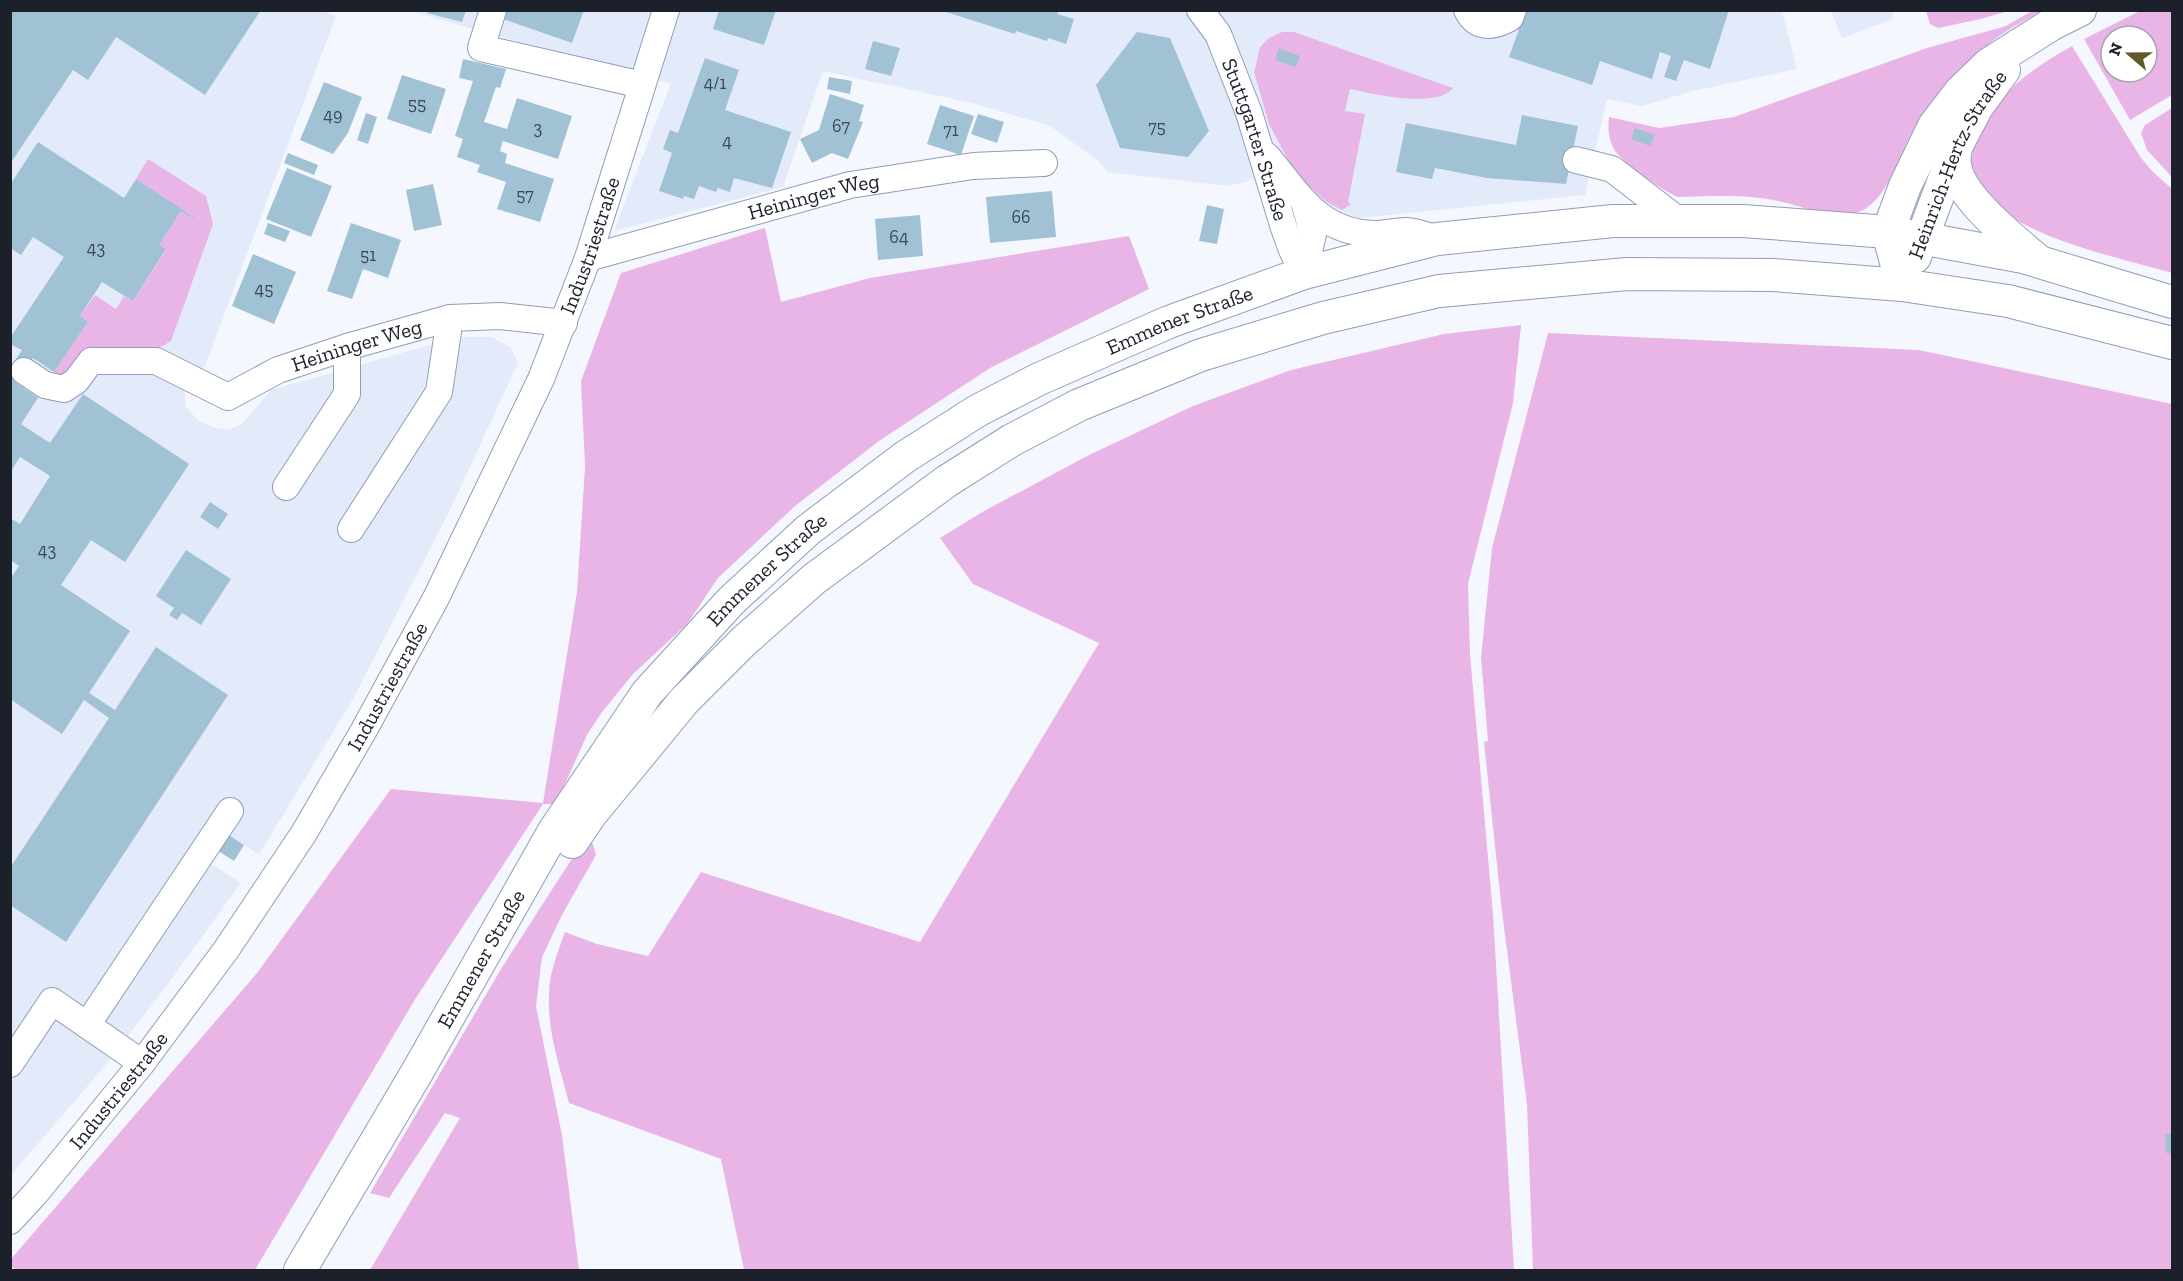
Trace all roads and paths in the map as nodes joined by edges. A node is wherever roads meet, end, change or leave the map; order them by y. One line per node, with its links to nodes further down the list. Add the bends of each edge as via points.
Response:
1 (493, 10): 8 (street, via 481,48)
2 (666, 10): 8 (street, Industriestraße)
3 (1200, 10): 10 (street, Stuttgarter Straße, via 1218,34)
4 (1467, 10): 5 (street, via 1478,24 1489,26 1510,18)
5 (1513, 10)
6 (2080, 10): 7 (main road, Heinrich-Hertz-Straße)
7 (2030, 38): 9 (main road, Heinrich-Hertz-Straße, via 1994,82); 15 (main road, Heinrich-Hertz-Straße, via 1989,64 1960,92 1934,126)
8 (642, 85): 18 (street, Industriestraße)
9 (1957, 145): 16 (main road, Heinrich-Hertz-Straße); 19 (main road, via 1955,167 1968,192 1987,215)
10 (1260, 147): 13 (street); 20 (street, Stuttgarter Straße, via 1284,228)
11 (1576, 159): 14 (street, via 1612,169)
12 (1044, 163): 18 (street, Heininger Weg, via 973,166 850,184)
13 (1305, 205): 17 (street, via 1330,224 1356,232 1408,230); 20 (street, via 1313,234)
14 (1677, 219): 15 (main road, Emmener Straße); 17 (main road, Emmener Straße, via 1613,221)
15 (1888, 232): 16 (main road, Emmener Straße); 21 (main road, Heinrich-Hertz-Straße)
16 (1923, 238): 19 (main road, Emmener Straße); 21 (main road, Heinrich-Hertz-Straße)
17 (1437, 239): 20 (main road, Emmener Straße)
18 (588, 258): 25 (street, Industriestraße)
19 (2039, 262): 22 (main road, Emmener Straße)
20 (1304, 273): 24 (main road); 35 (main road, Emmener Straße, via 1169,322 977,411 906,457 808,530 731,601 647,693 554,831)
21 (1902, 285): 24 (main road, Emmener Straße, via 1773,275 1628,274 1439,291); 26 (main road, Emmener Straße, via 2008,301)
22 (2172, 302)
23 (450, 318): 25 (street, Heininger Weg, via 500,315); 27 (street, Heininger Weg); 30 (street, via 439,392)
24 (1323, 318): 35 (main road, Emmener Straße, via 1201,356 1079,405 1012,440 947,481 814,579 684,701 591,814)
25 (564, 323): 33 (street, Industriestraße, via 436,598 364,730 304,833 226,950)
26 (2172, 343)
27 (347, 347): 28 (street, Heininger Weg, via 278,370 228,397 156,361 91,361 76,381 64,389 45,385); 29 (street, via 347,394)
28 (24, 371)
29 (286, 487)
30 (351, 529)
31 (230, 811): 32 (street)
32 (87, 1025): 33 (street); 34 (street, via 52,1001)
33 (142, 1063): 36 (street, Industriestraße)
34 (10, 1064)
35 (416, 1074): 37 (main road, Emmener Straße)
36 (10, 1221)
37 (300, 1270)

